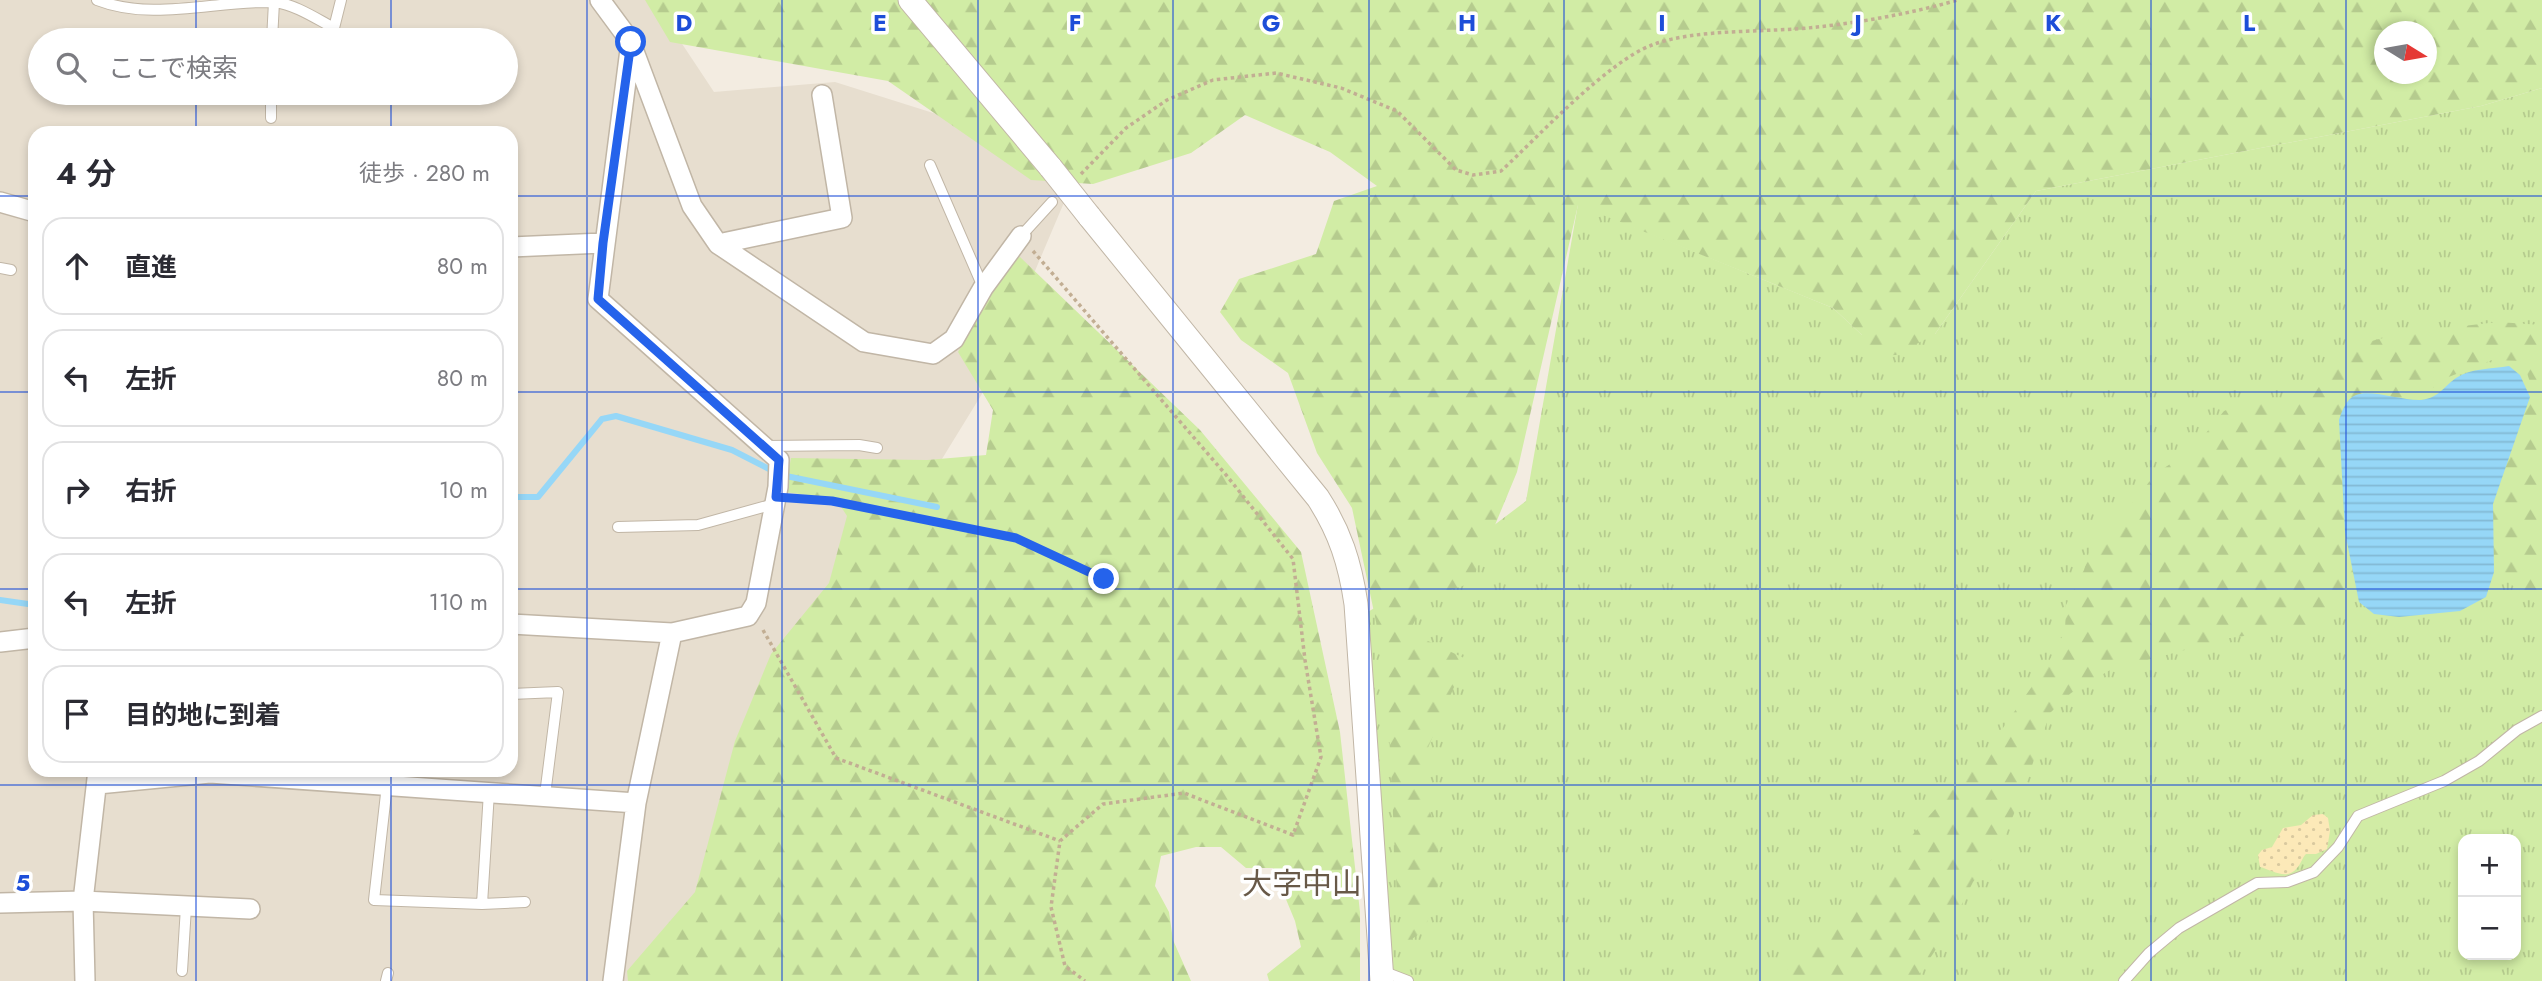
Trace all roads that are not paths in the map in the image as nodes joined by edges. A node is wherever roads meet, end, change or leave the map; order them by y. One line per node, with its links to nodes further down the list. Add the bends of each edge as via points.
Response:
1 (97, 0): 5 (lane, via 142,9)
2 (341, 0): 5 (lane, via 334,28)
3 (600, 0): 7 (street)
4 (910, 0): 43 (street, bridge, via 1051,168 1336,526 1350,563 1356,604)
5 (274, 2): 6 (lane)
6 (273, 28)
7 (631, 42): 16 (street); 17 (street, via 692,206)
8 (822, 95): 17 (street, via 842,218)
9 (271, 105): 10 (lane)
10 (271, 118)
11 (930, 165): 19 (lane)
12 (0, 202): 14 (street)
13 (1052, 202): 15 (lane)
14 (28, 210)
15 (1021, 236): 19 (street)
16 (603, 243): 18 (street); 20 (street, via 598,299)
17 (718, 244): 19 (street, via 864,342 933,354 954,339)
18 (518, 247)
19 (983, 288)
20 (761, 446): 21 (lane); 22 (street, via 779,460)
21 (877, 448)
22 (776, 501): 23 (lane, via 688,527); 25 (street, via 756,603 748,616)
23 (618, 527)
24 (518, 624): 25 (street)
25 (672, 634): 35 (street)
26 (28, 639): 27 (street)
27 (0, 642)
28 (518, 694): 34 (lane, via 558,692)
29 (2542, 716): 47 (lane, via 2444,781 2358,816 2338,848 2314,872 2287,882 2257,883 2179,928)
30 (98, 777): 36 (street)
31 (269, 777): 32 (street)
32 (387, 785): 33 (street); 39 (lane, via 374,900)
33 (489, 791): 34 (street); 39 (lane)
34 (545, 795): 35 (street)
35 (636, 803): 45 (street)
36 (83, 901): 38 (street); 40 (street); 44 (street)
37 (525, 902): 39 (lane)
38 (0, 903)
39 (482, 904)
40 (186, 907): 41 (street); 42 (lane)
41 (250, 909)
42 (182, 971)
43 (1382, 976): 46 (lane)
44 (85, 981)
45 (612, 981)
46 (1408, 981)
47 (2124, 981)

